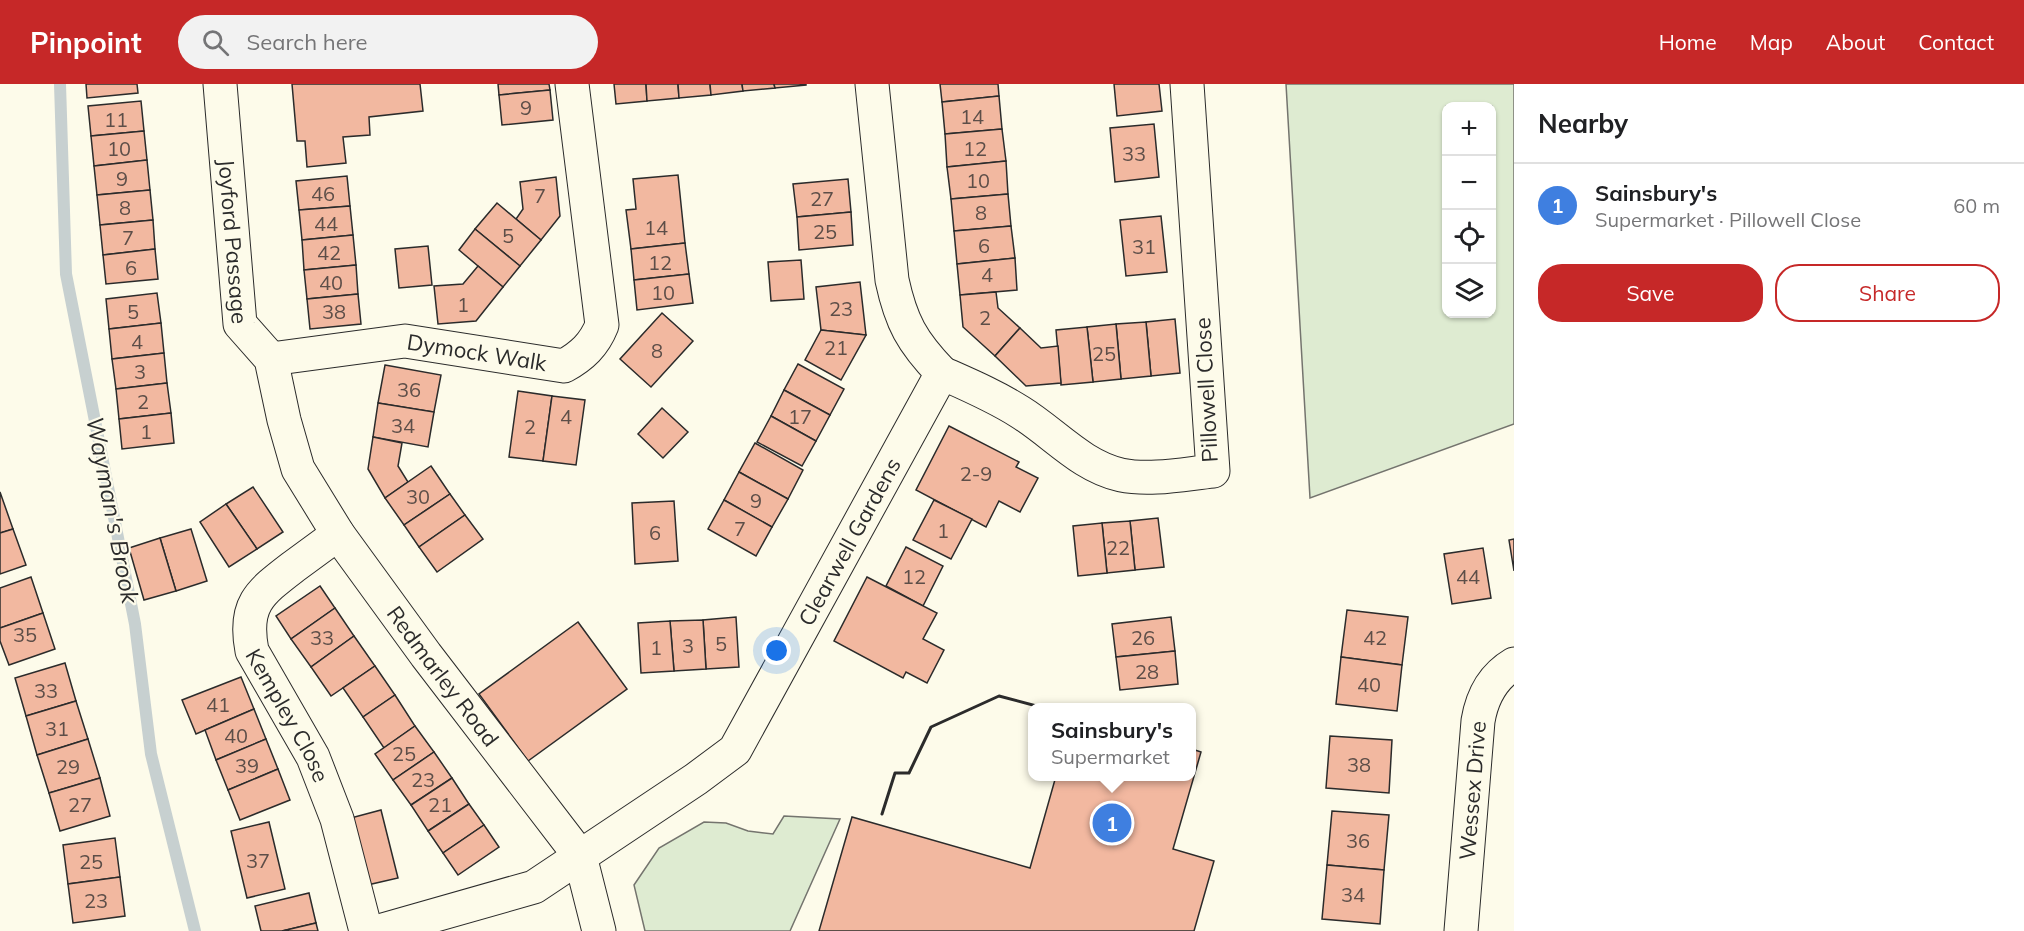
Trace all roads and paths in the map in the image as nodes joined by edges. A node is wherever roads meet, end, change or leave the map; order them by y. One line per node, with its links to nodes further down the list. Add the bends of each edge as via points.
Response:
1 (220, 84): 5 (street, Joyford Passage, via 240,324)
2 (572, 84): 5 (street, Dymock Walk, via 602,325 580,357 564,366 405,341)
3 (872, 84): 6 (street, via 898,306 922,353)
4 (1187, 84): 6 (street, Pillowell Close, via 1213,471 1144,476 1105,471 1088,463 1019,411)
5 (271, 359): 7 (street, Joyford Passage)
6 (942, 373): 10 (street, Clearwell Gardens, via 735,750)
7 (284, 420): 8 (street, Redmarley Road, via 298,469)
8 (338, 534): 10 (street, Redmarley Road); 11 (street, Kempley Close, via 267,587 256,599 248,632 252,651 313,756 337,819)
9 (1514, 664): 14 (street, Wessex Drive, via 1497,677 1480,705)
10 (580, 856): 12 (street, Clearwell Gardens, via 534,887); 13 (street, Redmarley Road)
11 (366, 931)
12 (379, 931)
13 (599, 931)
14 (1461, 931)

